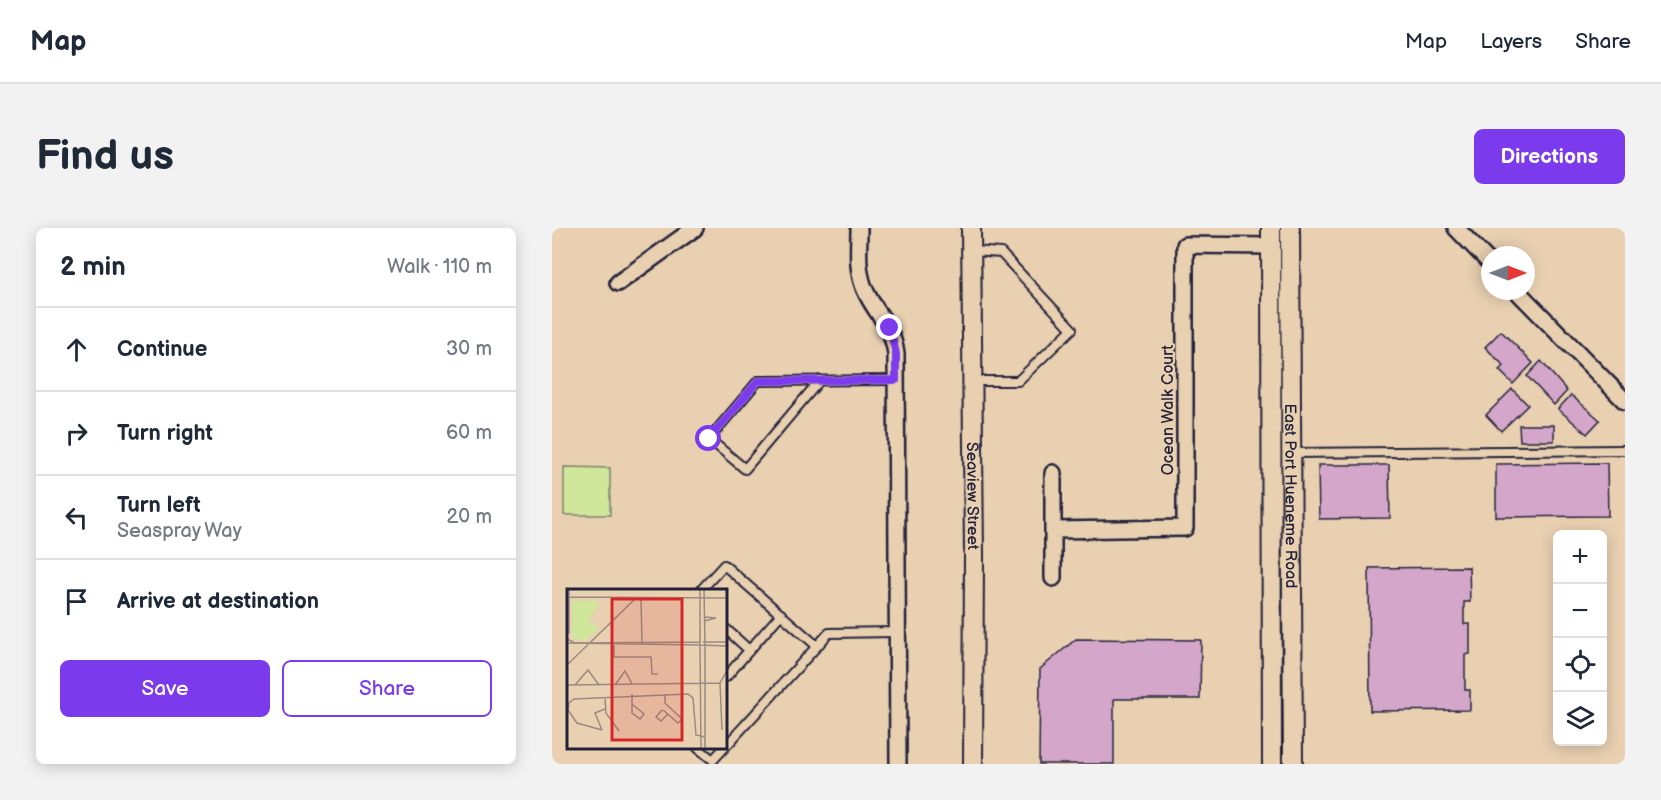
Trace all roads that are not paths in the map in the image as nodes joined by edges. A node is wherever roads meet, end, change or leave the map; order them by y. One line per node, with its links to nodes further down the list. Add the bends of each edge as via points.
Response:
1 (695, 228): 9 (street)
2 (859, 228): 12 (street, via 861,280 894,337)
3 (971, 228): 7 (street, Seaview Street)
4 (1290, 228): 17 (street, East Port Hueneme Road)
5 (1456, 228): 8 (street)
6 (1271, 237): 16 (street, East Port Hueneme Road); 19 (street, Ocean Walk Court, via 1185,245 1185,528)
7 (971, 251): 13 (street, Seaview Street); 13 (lane, via 1001,253 1071,329 1018,381)
8 (1481, 254)
9 (618, 283)
10 (1526, 300): 14 (street)
11 (820, 380): 11 (lane, via 758,381 709,439 745,469); 12 (lane)
12 (896, 380): 24 (street)
13 (973, 381): 32 (street, Seaview Street)
14 (1625, 401)
15 (1625, 450): 17 (lane)
16 (1271, 452): 17 (lane); 33 (street, East Port Hueneme Road)
17 (1292, 453): 34 (street, East Port Hueneme Road)
18 (1053, 472): 19 (street)
19 (1053, 530): 20 (street)
20 (1053, 578)
21 (702, 589): 22 (lane, via 724,565)
22 (781, 614): 25 (lane); 26 (lane)
23 (728, 631): 26 (lane)
24 (897, 632): 25 (lane, via 829,633); 31 (street)
25 (817, 646): 28 (lane)
26 (749, 650): 27 (lane)
27 (728, 675)
28 (728, 744)
29 (700, 749): 30 (lane, via 712,760)
30 (723, 749)
31 (898, 764)
32 (973, 764)
33 (1272, 764)
34 (1293, 764)

